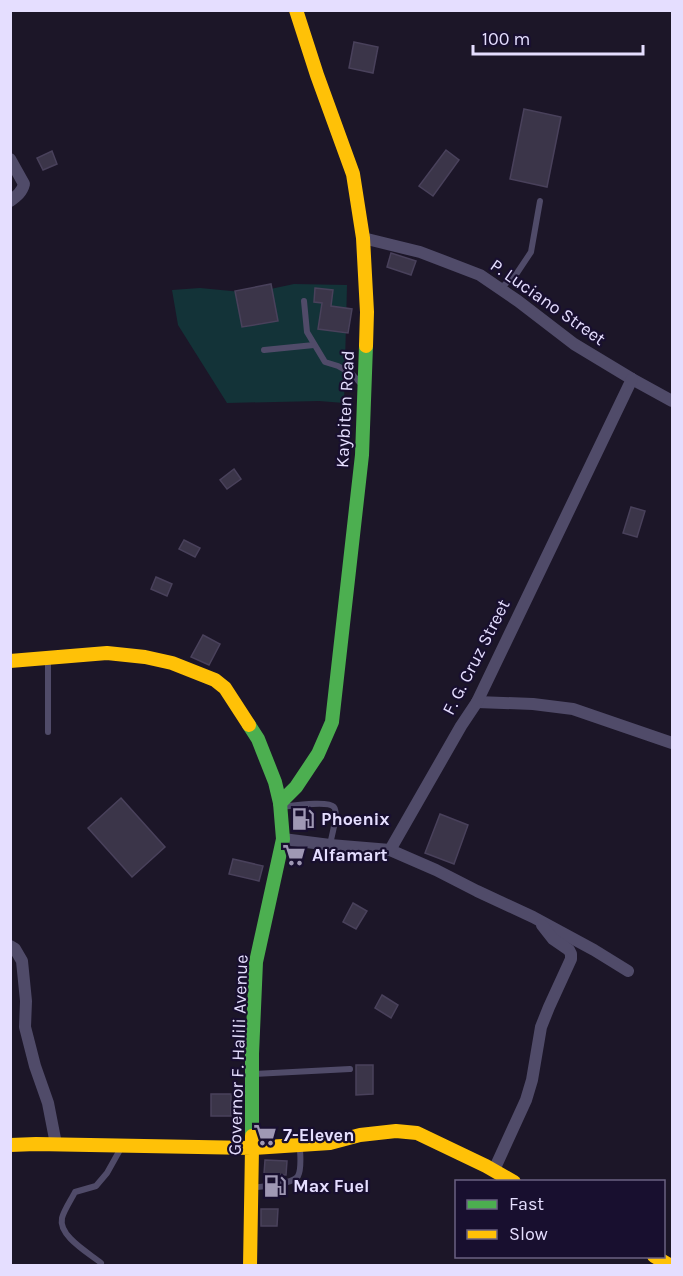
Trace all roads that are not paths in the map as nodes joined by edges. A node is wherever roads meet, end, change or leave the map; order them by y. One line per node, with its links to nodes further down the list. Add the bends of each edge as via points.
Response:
1 (296, 10): 5 (main road, Kaybiten Road, via 353,174)
2 (10, 159): 3 (street, via 24,184 23,190)
3 (10, 201)
4 (540, 201): 6 (lane, via 531,252)
5 (363, 238): 6 (street, P. Luciano Street, via 420,252 480,275); 11 (main road, Kaybiten Road, via 367,312)
6 (500, 289): 10 (street, P. Luciano Street, via 574,344)
7 (304, 301): 8 (lane, via 307,332)
8 (315, 345): 9 (lane); 11 (lane, via 325,362 352,374)
9 (264, 350)
10 (632, 379): 12 (street, P. Luciano Street); 15 (street, F. G. Cruz Street)
11 (365, 387): 18 (main road, Kaybiten Road, via 362,455 332,722 318,754)
12 (672, 401)
13 (48, 658): 14 (main road, Governor F. Halili Avenue); 16 (lane); 18 (main road, Governor F. Halili Avenue, via 107,653 145,657 215,680 225,688 258,739)
14 (10, 661)
15 (477, 702): 17 (street, via 573,709); 21 (street, F. G. Cruz Street)
16 (48, 732)
17 (672, 743)
18 (280, 805): 19 (main road, Governor F. Halili Avenue); 20 (lane, via 327,803 334,807)
19 (283, 839): 20 (street); 26 (main road, Governor F. Halili Avenue, via 256,962)
20 (330, 845): 21 (street)
21 (390, 850): 22 (street)
22 (539, 921): 24 (street); 32 (street, via 553,939 569,950 571,959 542,1027 526,1101)
23 (10, 946): 27 (street, via 22,961 25,1027)
24 (628, 971)
25 (350, 1069): 26 (lane)
26 (253, 1074): 31 (main road, Governor F. Halili Avenue)
27 (56, 1144): 28 (main road); 30 (main road)
28 (10, 1145)
29 (300, 1145): 31 (main road); 32 (main road, via 396,1131 417,1133); 34 (lane, via 299,1173 295,1179)
30 (122, 1146): 31 (main road); 36 (lane, via 96,1186 75,1192 62,1218 68,1236)
31 (252, 1148): 34 (main road, Governor F. Halili Avenue)
32 (494, 1170): 33 (main road)
33 (511, 1180)
34 (252, 1188): 37 (main road, Governor F. Halili Avenue)
35 (656, 1258): 38 (main road)
36 (101, 1263)
37 (250, 1266)
38 (671, 1266)

